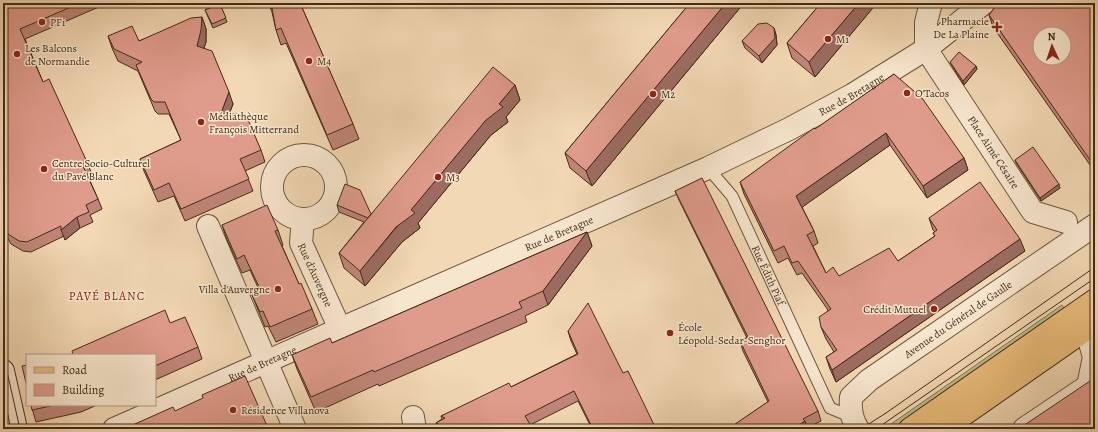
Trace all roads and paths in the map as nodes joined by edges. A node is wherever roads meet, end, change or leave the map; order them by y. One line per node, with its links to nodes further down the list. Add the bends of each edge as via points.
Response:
1 (931, 3): 3 (street, via 926,22)
2 (984, 3): 3 (street, Rue de Bretagne)
3 (931, 56): 4 (street, Rue de Bretagne); 6 (street, Place Aimé Césaire, via 1033,212)
4 (708, 168): 11 (street, Rue de Bretagne); 14 (lane, Rue Édith Piaf, via 732,196 830,408)
5 (303, 219): 11 (street, Rue d'Auvergne, via 301,243)
6 (1066, 222)
7 (1095, 225): 14 (street, Avenue du Général de Gaulle, via 869,380 851,397 850,408)
8 (208, 226): 12 (street)
9 (1095, 300): 18 (main road)
10 (1090, 326): 19 (main road); 20 (street, via 1094,357 1088,386)
11 (340, 329): 12 (street, Rue de Bretagne)
12 (266, 362): 16 (street, Rue de Bretagne); 17 (street)
13 (3, 371): 15 (street)
14 (855, 423)
15 (16, 429)
16 (114, 429)
17 (295, 429)
18 (910, 429)
19 (944, 429)
20 (1024, 429)

